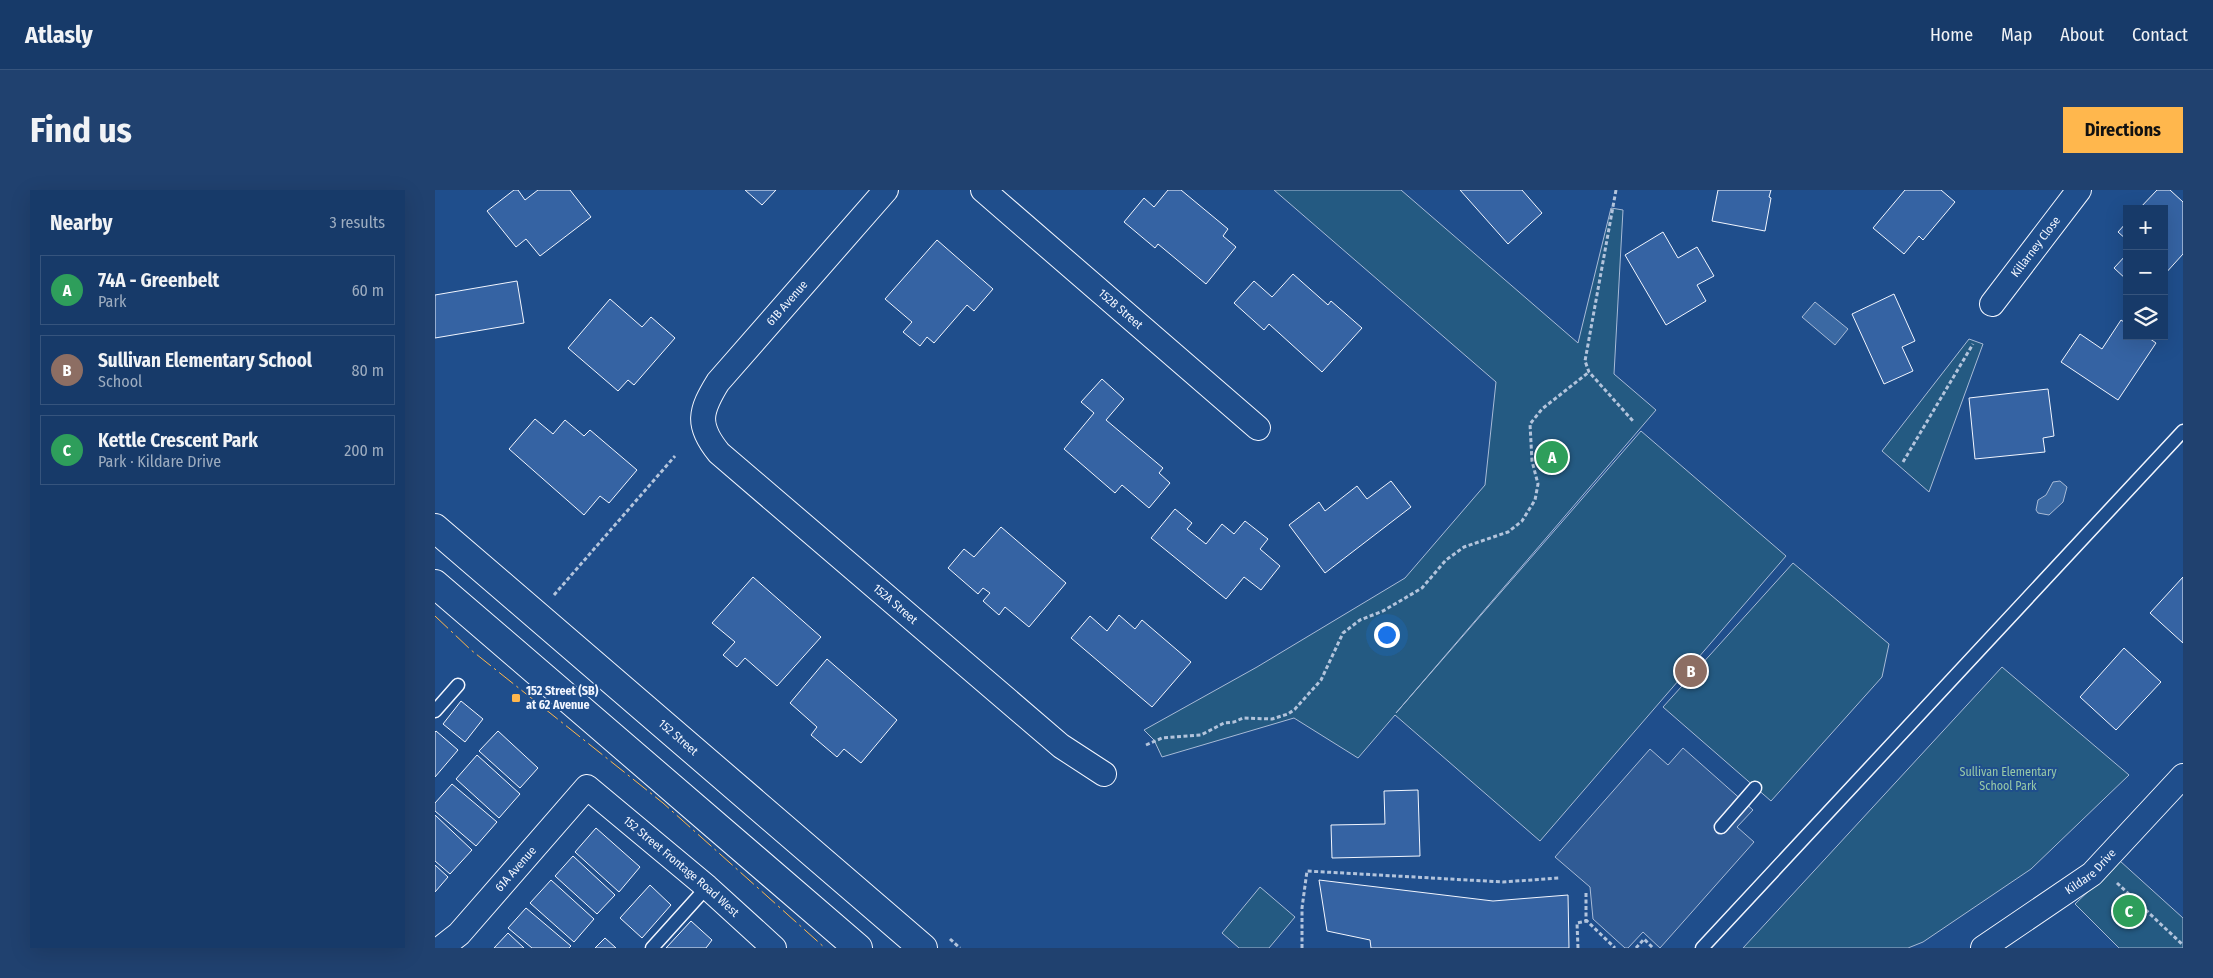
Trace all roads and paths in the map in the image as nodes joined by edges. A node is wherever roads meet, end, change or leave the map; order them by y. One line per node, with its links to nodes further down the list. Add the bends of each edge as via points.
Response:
1 (886, 190): 9 (street, 61B Avenue, via 718,382 708,397)
2 (983, 190): 10 (street, 152B Street)
3 (1616, 190): 7 (path, via 1585,354)
4 (2079, 190): 5 (street, Killarney Close)
5 (1992, 304)
6 (1973, 344): 13 (path)
7 (1589, 372): 8 (path); 19 (path, via 1542,409 1530,424 1532,461 1538,484 1535,500 1522,521 1508,532 1464,547 1446,560 1422,588 1360,620 1343,633 1321,680 1287,714 1272,719 1243,718 1201,735 1163,738)
8 (1633, 421)
9 (702, 422): 20 (street, 152A Street, via 719,452 1061,746)
10 (1258, 428)
11 (2183, 431): 41 (lane)
12 (675, 456): 16 (path)
13 (1903, 462)
14 (435, 528): 35 (main road, 152 Street)
15 (435, 584): 34 (main road)
16 (550, 600)
17 (458, 685): 18 (lane)
18 (435, 711)
19 (1146, 745)
20 (1104, 774)
21 (2183, 776): 42 (street, Kildare Drive, via 2092,874)
22 (587, 787): 27 (street, 152 Street Frontage Road West); 31 (street, 61A Avenue, via 459,934)
23 (1755, 788): 24 (lane)
24 (1721, 827)
25 (2111, 877): 30 (path)
26 (1559, 878): 36 (path, via 1503,882 1307,871 1302,908)
27 (707, 887): 32 (lane); 33 (street, 152 Street Frontage Road West)
28 (1586, 893): 29 (path)
29 (1587, 921): 37 (path, via 1577,923); 38 (path)
30 (2183, 945)
31 (441, 948)
32 (652, 948)
33 (774, 948)
34 (858, 948)
35 (923, 948)
36 (1302, 948)
37 (1578, 948)
38 (1615, 948)
39 (1636, 948): 40 (path, via 1644,939)
40 (1653, 948)
41 (1702, 948)
42 (1983, 948)

